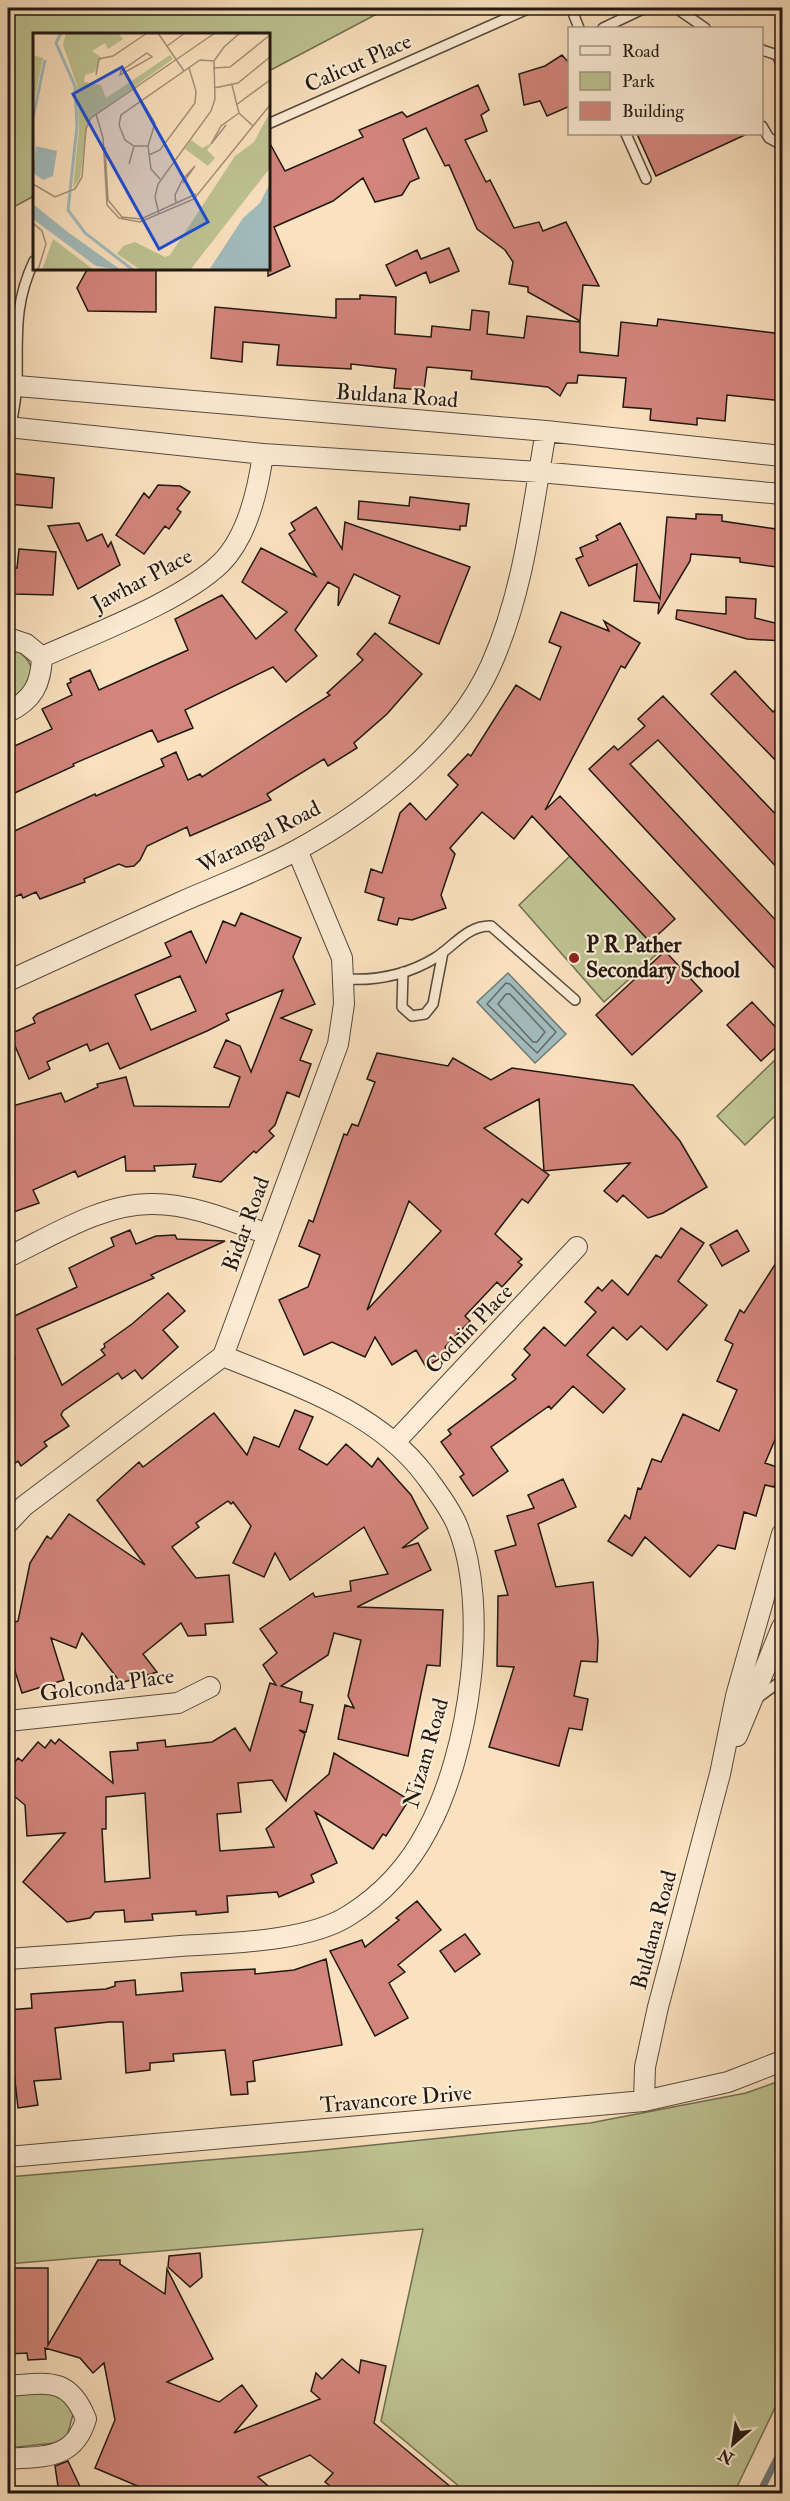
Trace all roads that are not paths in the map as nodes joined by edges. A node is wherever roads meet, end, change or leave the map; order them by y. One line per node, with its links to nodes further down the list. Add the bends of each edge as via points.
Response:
1 (530, 8): 10 (lane, Calicut Place)
2 (571, 8): 5 (lane)
3 (645, 8): 6 (lane)
4 (676, 8): 7 (lane)
5 (579, 27)
6 (605, 27)
7 (704, 27)
8 (763, 50): 9 (lane, via 777,55)
9 (783, 66)
10 (270, 123)
11 (763, 128): 13 (lane, via 769,138)
12 (626, 135): 14 (lane)
13 (783, 145)
14 (646, 179)
15 (33, 264): 16 (lane, via 18,309)
16 (12, 388): 17 (lane); 18 (street, Buldana Road)
17 (9, 427): 19 (street)
18 (546, 431): 20 (street, Buldana Road); 21 (street, Warangal Road)
19 (263, 454): 21 (street); 24 (street, Jawhar Place, via 259,487 241,533 222,562 160,603)
20 (783, 456)
21 (539, 472): 22 (street); 26 (street, Warangal Road, via 523,570 507,621 490,667 458,718 388,790)
22 (783, 494)
23 (8, 638): 24 (street, via 26,644)
24 (42, 657): 25 (street, via 37,688 30,698)
25 (8, 712)
26 (297, 850): 29 (street, Bidar Road, via 342,958); 30 (street, Warangal Road)
27 (443, 952): 28 (lane); 28 (lane, via 433,1004 425,1014 412,1016 402,1007); 31 (lane, via 479,926 491,926)
28 (402, 972): 29 (lane, via 371,981)
29 (344, 980): 32 (street, Bidar Road, via 338,1044)
30 (8, 981)
31 (574, 1000)
32 (267, 1234): 34 (street, via 215,1215 152,1203 95,1217); 35 (street, Bidar Road)
33 (577, 1247): 36 (street, Cochin Place)
34 (8, 1257)
35 (223, 1356): 36 (street, Nizam Road, via 318,1394); 37 (street, via 24,1506)
36 (395, 1442): 45 (street, Nizam Road, via 424,1474 457,1524 472,1580 474,1651 462,1729 439,1807 409,1859 387,1886 347,1917 306,1932 258,1940)
37 (8, 1523)
38 (783, 1534): 44 (street, Buldana Road, via 736,1696)
39 (783, 1627): 42 (street, Buldana Road)
40 (783, 1680): 42 (lane)
41 (210, 1687): 43 (street, Golconda Place, via 178,1703)
42 (750, 1703): 44 (street, Buldana Road)
43 (8, 1721)
44 (720, 1774): 47 (street, Buldana Road, via 658,2007 645,2067)
45 (8, 1959)
46 (783, 2061): 47 (street, Travancore Drive, via 728,2082)
47 (644, 2101): 48 (street, Travancore Drive)
48 (8, 2157)
49 (8, 2386): 50 (street, via 58,2385 74,2394 86,2419 75,2444 61,2453)
50 (8, 2459)

